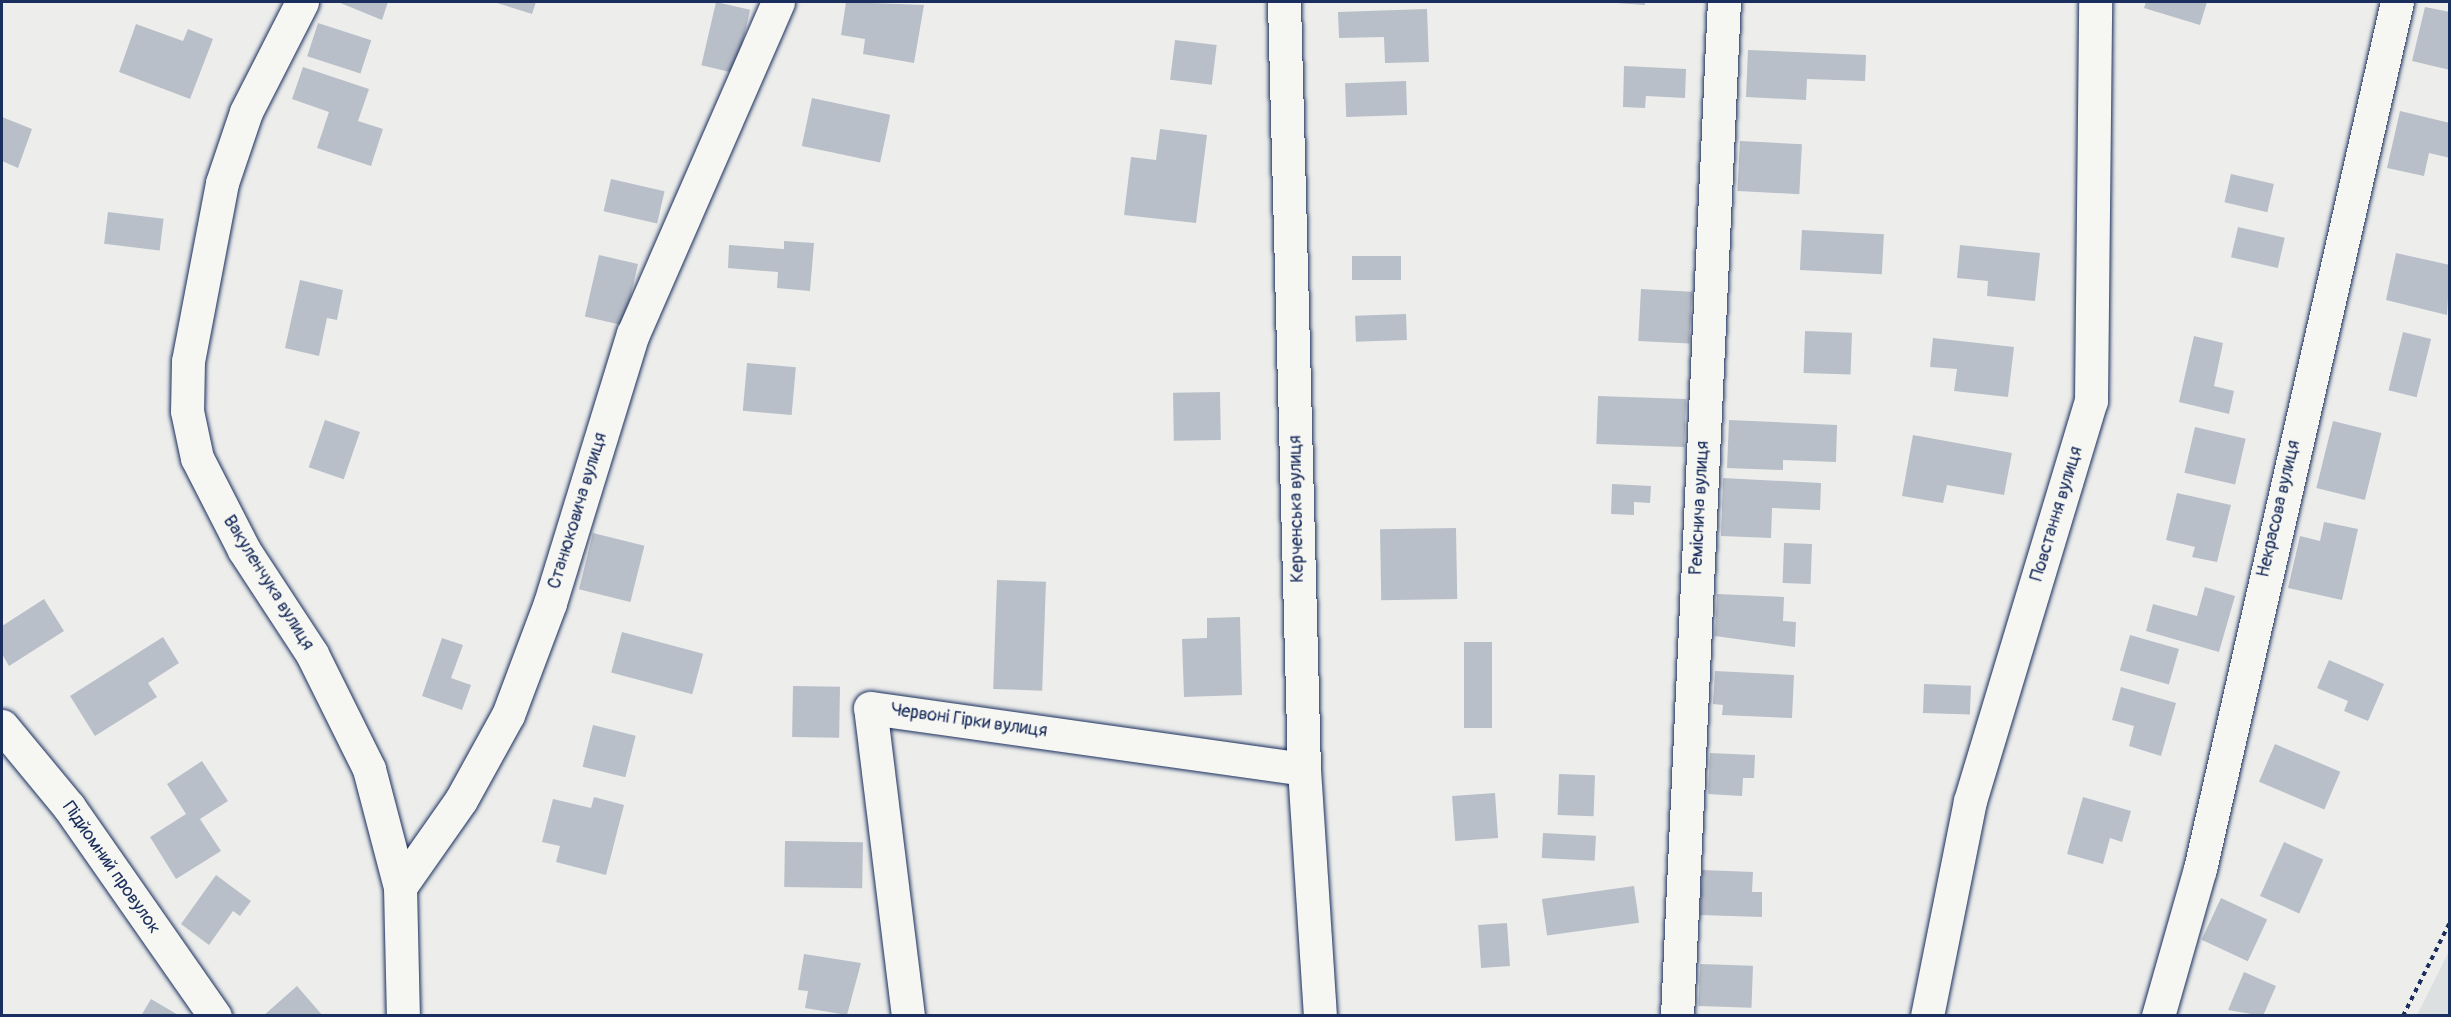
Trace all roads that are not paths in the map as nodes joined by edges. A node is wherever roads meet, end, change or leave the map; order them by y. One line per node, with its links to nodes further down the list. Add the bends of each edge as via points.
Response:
1 (302, 2): 9 (street, Вакуленчука вулиця, via 246,112 222,183 188,361 187,411 197,458 233,530 312,654 369,768)
2 (778, 2): 9 (street, Станюковича вулиця, via 633,334 550,603 508,714 461,800)
3 (1284, 2): 8 (street, Керченська вулиця)
4 (1724, 2): 14 (street, Реміснича вулиця)
5 (2095, 2): 15 (street, Повстання вулиця, via 2091,401 1970,801)
6 (2397, 2): 16 (street, Некрасова вулиця, via 2200,869)
7 (2, 726): 10 (street, Підйомний провулок, via 69,807)
8 (1304, 769): 12 (street, Червоні Гірки вулиця, via 870,708); 13 (street, Керченська вулиця)
9 (400, 886): 11 (street)
10 (215, 1016)
11 (403, 1016)
12 (908, 1016)
13 (1320, 1016)
14 (1677, 1016)
15 (1927, 1016)
16 (2158, 1016)

